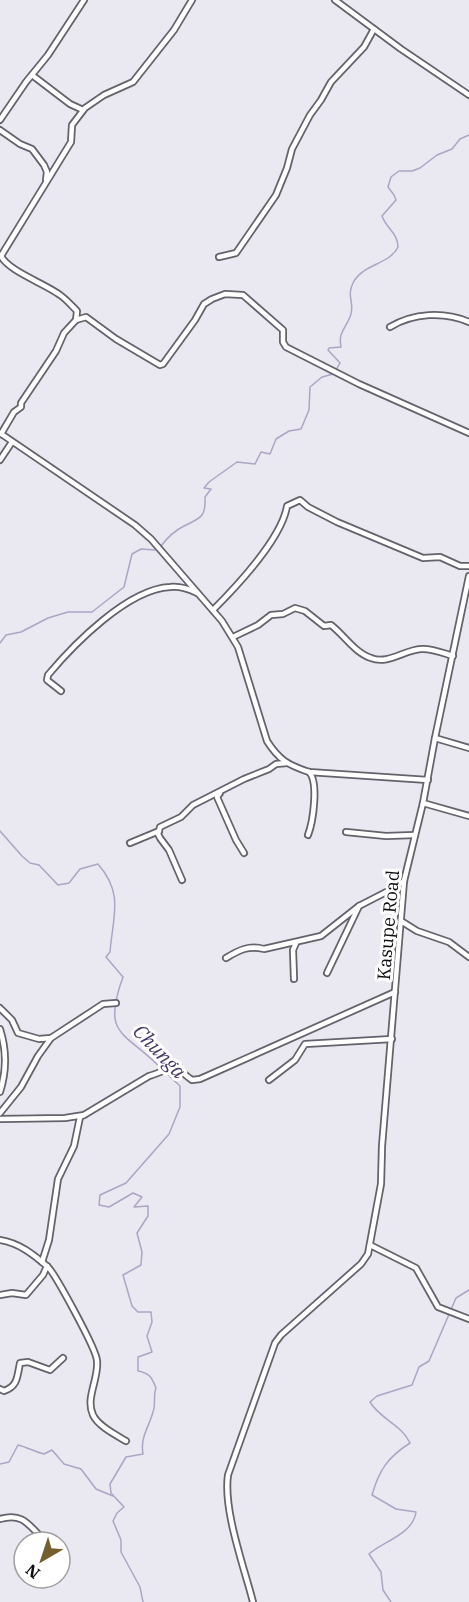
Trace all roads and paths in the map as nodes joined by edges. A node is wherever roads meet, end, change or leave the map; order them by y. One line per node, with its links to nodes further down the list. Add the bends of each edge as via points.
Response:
1 (84, 0): 5 (street)
2 (192, 0): 7 (street, via 133,82 104,94)
3 (335, 0): 4 (street)
4 (374, 29): 6 (street); 12 (street, via 364,47 331,82 305,123 273,200 236,253)
5 (32, 75): 7 (street); 8 (street)
6 (469, 95)
7 (83, 110): 10 (street, via 72,125 71,142)
8 (0, 120)
9 (0, 130): 10 (street, via 32,149 47,172)
10 (46, 182): 11 (street)
11 (1, 256): 13 (street, via 62,296 77,311)
12 (219, 257)
13 (76, 320): 16 (street, via 86,317 160,365 206,302 225,294 241,295 283,330 286,347); 17 (street)
14 (469, 322): 15 (street, via 423,314)
15 (390, 327)
16 (469, 433)
17 (1, 434): 18 (street)
18 (12, 442): 19 (street); 22 (street, via 135,525)
19 (0, 460)
20 (469, 566): 23 (street, via 440,557 423,558 337,522 297,500 287,506 285,518 262,553)
21 (469, 576): 25 (street, Kasupe Road)
22 (200, 595): 23 (street); 26 (street, via 170,586 128,601 74,645 48,675 47,680)
23 (213, 610): 24 (street)
24 (233, 637): 25 (street, via 271,615 296,608 324,626 331,625 372,659 395,658 424,648); 29 (street, via 267,741)
25 (453, 656): 27 (street, Kasupe Road)
26 (61, 691)
27 (435, 738): 28 (street); 31 (street, Kasupe Road)
28 (469, 748)
29 (287, 763): 30 (street); 32 (street, via 276,764)
30 (309, 772): 31 (street); 37 (street, via 315,783)
31 (428, 780): 33 (street, Kasupe Road)
32 (221, 791): 35 (street, via 193,805); 40 (street, via 217,797)
33 (423, 803): 34 (street); 38 (street, Kasupe Road)
34 (469, 816)
35 (159, 831): 39 (street); 41 (street)
36 (346, 832): 38 (street)
37 (308, 835)
38 (415, 835): 42 (street, Kasupe Road)
39 (130, 843)
40 (244, 853)
41 (182, 880)
42 (404, 881): 43 (street); 44 (street, Kasupe Road)
43 (359, 906): 45 (street, via 321,936); 48 (street)
44 (401, 921): 46 (street); 50 (street, Kasupe Road)
45 (296, 943): 47 (street, via 243,948); 49 (street)
46 (468, 955)
47 (226, 958)
48 (327, 973)
49 (294, 979)
50 (395, 992): 55 (street, Kasupe Road); 59 (street, via 200,1079 192,1080 176,1068 149,1076)
51 (114, 1003): 54 (street, via 103,1004)
52 (0, 1008): 54 (street, via 18,1033)
53 (0, 1029): 57 (street, via 6,1055)
54 (51, 1038): 58 (street)
55 (392, 1039): 56 (street, via 305,1044 295,1060); 62 (street, Kasupe Road, via 381,1184)
56 (269, 1080)
57 (0, 1092)
58 (0, 1113)
59 (84, 1115): 60 (street); 63 (street, via 58,1179)
60 (0, 1119)
61 (0, 1240): 63 (street, via 17,1244)
62 (370, 1245): 66 (street, via 416,1268 434,1302); 72 (street, via 366,1259 275,1343 228,1475 226,1493)
63 (42, 1262): 64 (street)
64 (47, 1266): 65 (street, via 26,1295); 69 (street, via 98,1360 91,1399 93,1414)
65 (0, 1295)
66 (469, 1318)
67 (63, 1358): 68 (street, via 50,1370 20,1363 16,1383 4,1391)
68 (0, 1389)
69 (126, 1441)
70 (0, 1519): 71 (street, via 14,1516)
71 (34, 1530)
72 (253, 1602)

